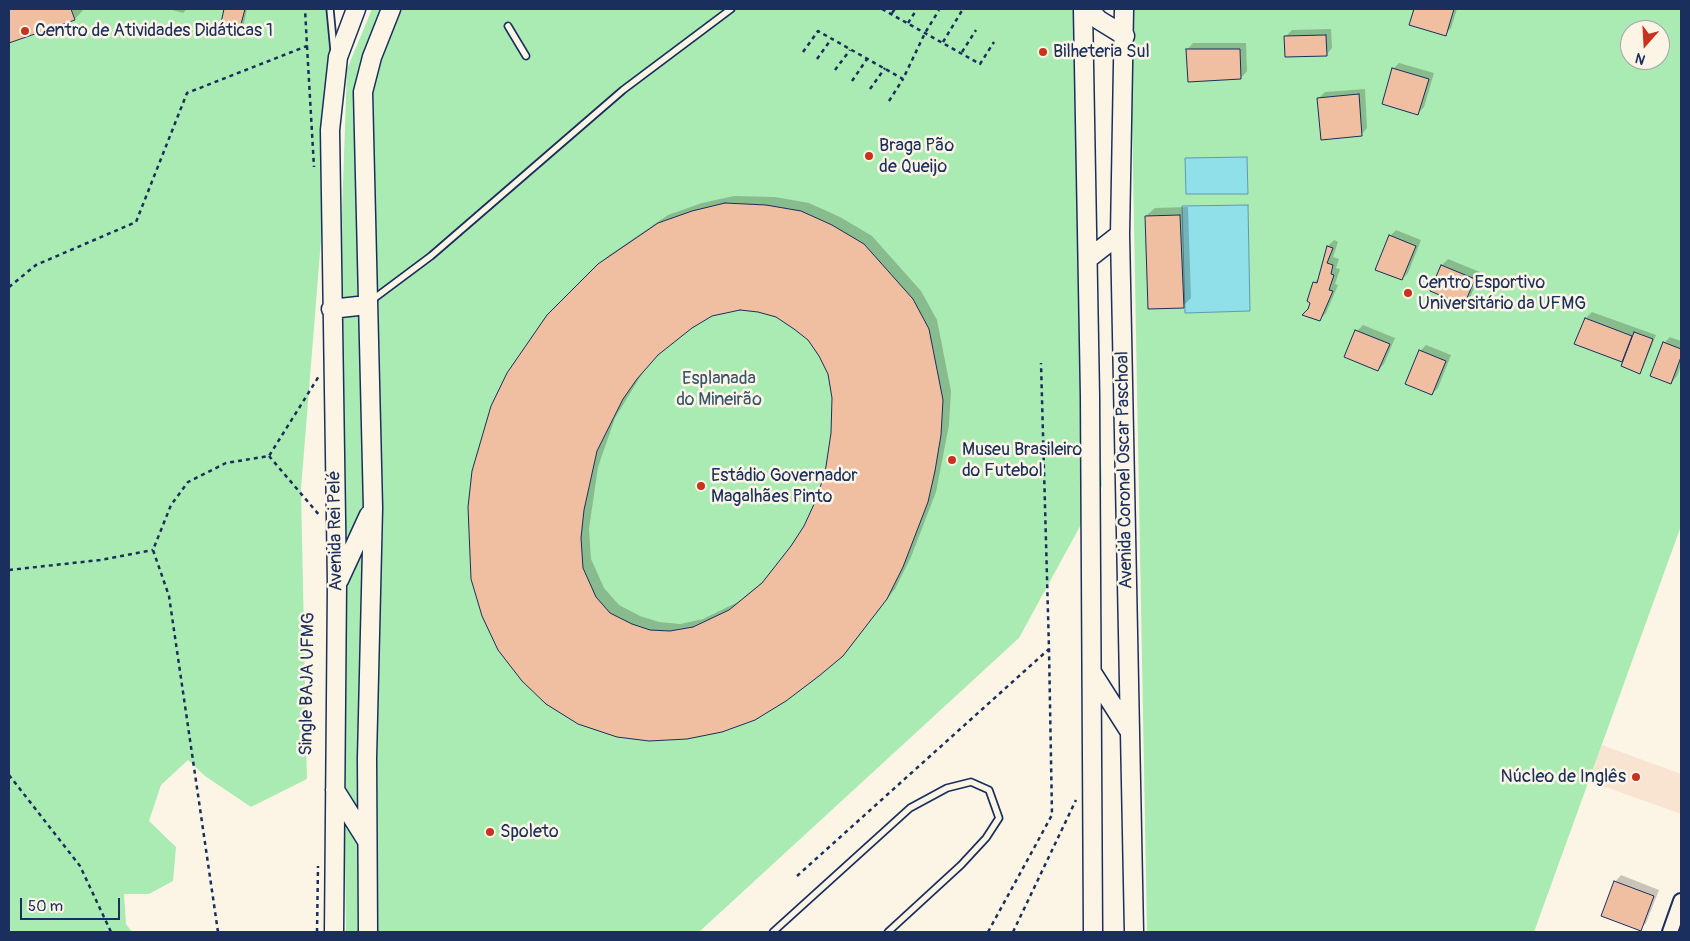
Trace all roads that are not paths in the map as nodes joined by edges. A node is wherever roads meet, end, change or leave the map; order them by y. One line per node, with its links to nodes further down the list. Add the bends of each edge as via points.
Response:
1 (330, 9): 11 (lane)
2 (356, 9): 11 (main road, Avenida Rei Pelé)
3 (391, 9): 14 (main road, Avenida Rei Pelé, via 372,57 363,92)
4 (731, 9): 14 (lane, via 623,90 431,256)
5 (1083, 9): 13 (main road, Avenida Coronel Oscar Paschoal)
6 (1089, 9): 9 (main road, via 1099,20)
7 (1124, 9): 9 (main road, Avenida Coronel Oscar Paschoal)
8 (508, 26): 10 (lane)
9 (1125, 36): 12 (main road, Avenida Coronel Oscar Paschoal)
10 (526, 56)
11 (336, 68): 15 (main road, Avenida Rei Pelé, via 330,130)
12 (1120, 234): 13 (main road); 19 (main road, Avenida Coronel Oscar Paschoal)
13 (1088, 259): 18 (main road, Avenida Coronel Oscar Paschoal)
14 (367, 305): 15 (main road); 16 (main road, Avenida Rei Pelé)
15 (332, 309): 17 (main road, Avenida Rei Pelé)
16 (373, 508): 17 (main road); 21 (main road, Avenida Rei Pelé)
17 (337, 584): 20 (main road, Avenida Rei Pelé)
18 (1093, 674): 19 (main road); 27 (main road, Avenida Coronel Oscar Paschoal)
19 (1128, 729): 28 (main road, Avenida Coronel Oscar Paschoal)
20 (335, 789): 21 (main road); 23 (main road, Avenida Rei Pelé)
21 (367, 842): 24 (main road, Avenida Rei Pelé)
22 (1681, 900): 29 (street)
23 (334, 932)
24 (368, 932)
25 (773, 932): 26 (lane, via 910,808 946,788 971,782 989,790 999,818 986,838 962,865)
26 (888, 932)
27 (1093, 932)
28 (1134, 932)
29 (1670, 932)

